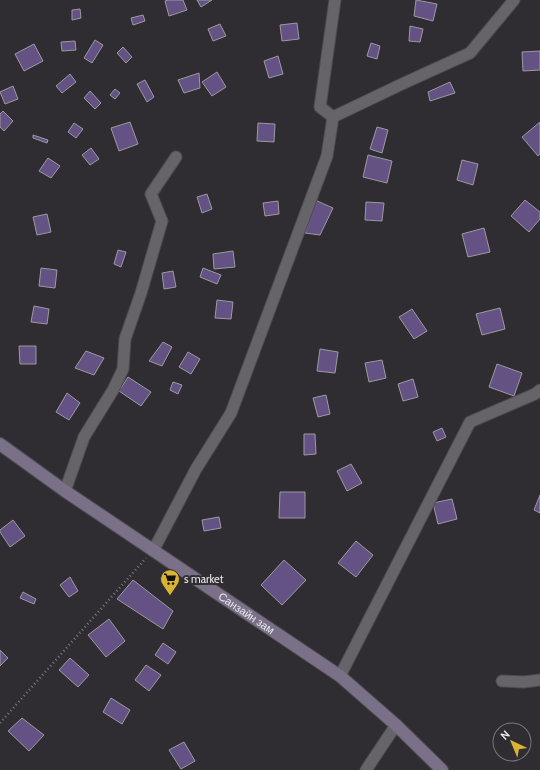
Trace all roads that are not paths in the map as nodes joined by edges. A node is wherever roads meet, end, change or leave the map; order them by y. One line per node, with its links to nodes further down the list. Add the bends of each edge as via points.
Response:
1 (335, 0): 3 (street, via 320,107)
2 (514, 0): 3 (street, via 470,53)
3 (333, 117): 8 (street, via 327,156 231,413 196,469)
4 (176, 157): 7 (street, via 151,194 162,221 125,339 123,369 84,436)
5 (540, 390): 9 (street, via 470,422)
6 (0, 444): 7 (main road, Санзайн зам)
7 (65, 491): 8 (main road, Санзайн зам)
8 (153, 551): 9 (main road, Санзайн зам)
9 (340, 676): 12 (main road, Санзайн зам)
10 (540, 680): 11 (street)
11 (502, 681)
12 (396, 726): 13 (street); 14 (main road, Санзайн зам)
13 (366, 770)
14 (442, 770)

